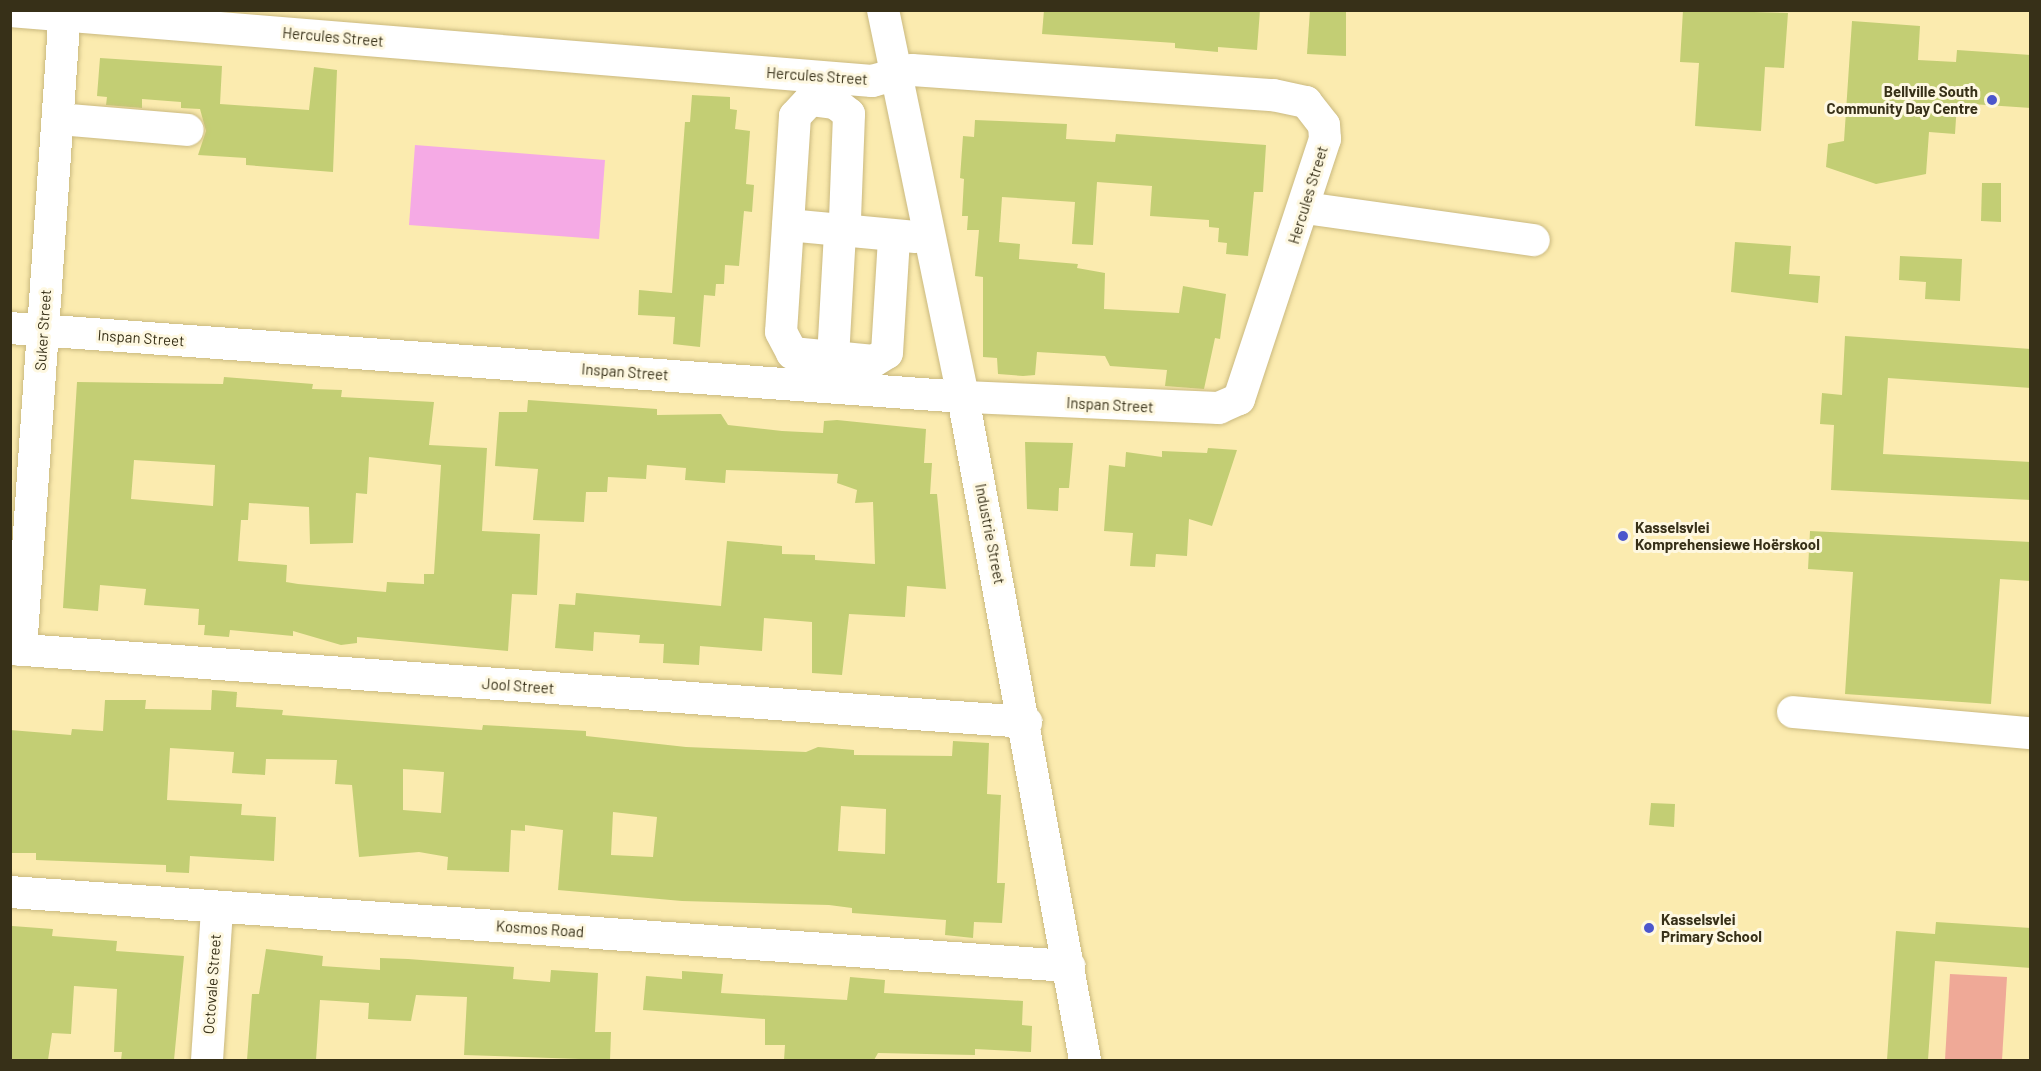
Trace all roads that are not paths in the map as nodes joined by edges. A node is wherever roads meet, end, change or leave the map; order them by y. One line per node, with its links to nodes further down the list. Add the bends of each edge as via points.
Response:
1 (883, 10): 4 (street, Industrie Street)
2 (10, 11): 3 (street, Hercules Street)
3 (64, 13): 4 (street, Hercules Street, via 872,81); 5 (street, Suker Street)
4 (896, 75): 7 (street, Hercules Street, via 912,70 1273,95 1306,102 1324,125 1325,139); 10 (street, Industrie Street)
5 (58, 119): 6 (street); 14 (street, Suker Street)
6 (188, 130)
7 (1305, 208): 12 (street); 17 (street, Hercules Street)
8 (788, 218): 9 (street); 9 (street, via 795,116 802,104 813,100 836,103 849,114); 15 (street, via 782,340 792,353)
9 (842, 226): 10 (street); 11 (street); 15 (street)
10 (926, 228): 11 (street); 16 (street, Industrie Street)
11 (894, 237): 15 (street, via 887,353 877,361)
12 (1534, 240)
13 (10, 328): 14 (street, Inspan Street)
14 (44, 331): 16 (street, Inspan Street); 18 (street, Suker Street)
15 (833, 358)
16 (963, 397): 17 (street, Inspan Street, via 1203,410); 20 (street, Industrie Street)
17 (1239, 399)
18 (16, 650): 20 (street, Jool Street)
19 (1793, 711): 21 (street)
20 (1026, 722): 24 (street, Industrie Street)
21 (2031, 733)
22 (10, 892): 23 (street, Kosmos Road)
23 (217, 908): 24 (street, Kosmos Road); 25 (street, Octovale Street)
24 (1069, 966): 26 (street, Industrie Street)
25 (207, 1060)
26 (1085, 1060)

